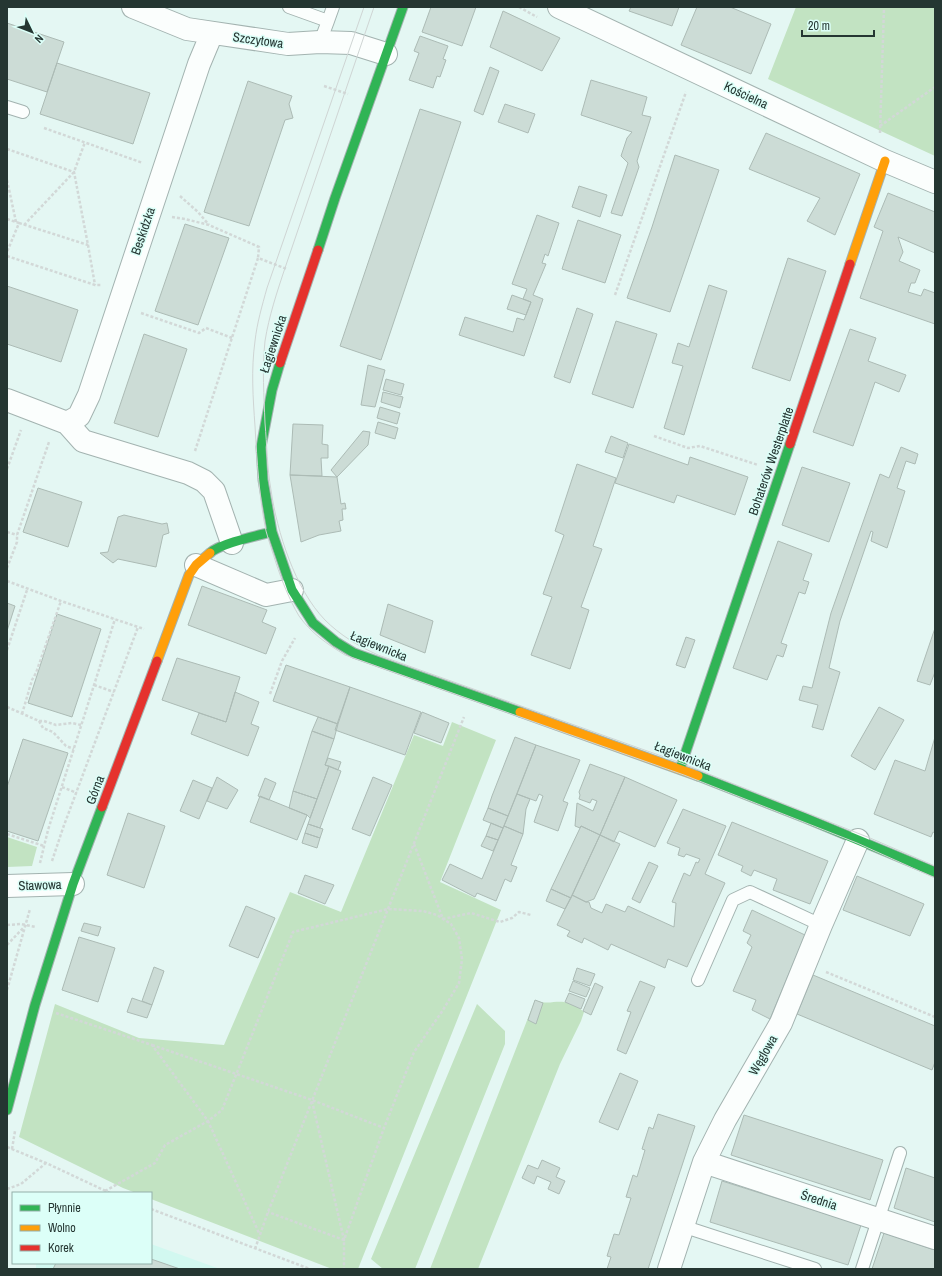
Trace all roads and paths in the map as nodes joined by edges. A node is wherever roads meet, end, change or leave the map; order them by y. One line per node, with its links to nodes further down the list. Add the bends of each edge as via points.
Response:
1 (133, 7): 9 (street, Szczytowa, via 187,29)
2 (289, 7): 8 (lane)
3 (333, 7): 8 (lane)
4 (403, 7): 11 (street, Łagiewnicka)
5 (559, 7): 7 (street, Kościelna)
6 (884, 7): 18 (path)
7 (594, 15): 23 (street, Kościelna)
8 (328, 21): 10 (lane)
9 (212, 33): 10 (street, Szczytowa, via 288,44); 27 (street, Beskidzka)
10 (320, 42): 11 (street, Szczytowa, via 351,43)
11 (386, 54): 53 (street, Łagiewnicka, via 335,198 272,390 261,447 263,480)
12 (324, 86): 15 (path)
13 (935, 86): 18 (path)
14 (687, 88): 41 (path)
15 (354, 96)
16 (7, 106): 17 (lane)
17 (23, 112)
18 (880, 126): 20 (path)
19 (44, 128): 21 (path)
20 (880, 138)
21 (85, 142): 24 (path); 25 (path)
22 (7, 149): 25 (path)
23 (885, 161): 28 (street, Kościelna); 76 (street, Bohaterów Westerplatte)
24 (143, 163)
25 (74, 172): 32 (path); 34 (path)
26 (7, 180): 31 (path)
27 (160, 180): 29 (street, Beskidzka); 33 (path, via 198,212)
28 (935, 182)
29 (148, 214): 33 (path); 42 (street, Beskidzka)
30 (7, 219): 31 (path)
31 (18, 223): 32 (path); 35 (path)
32 (24, 225): 34 (path)
33 (209, 225): 37 (path, via 259,247)
34 (88, 245): 39 (path)
35 (7, 252)
36 (7, 256): 39 (path)
37 (258, 258): 38 (path); 43 (path)
38 (285, 268)
39 (95, 285): 40 (path)
40 (102, 285)
41 (615, 295)
42 (118, 305): 43 (path, via 199,334 206,328); 46 (street, Beskidzka, via 89,395 79,416)
43 (232, 338): 51 (path)
44 (7, 400): 45 (street)
45 (27, 408): 46 (street); 50 (path)
46 (67, 423): 51 (street, via 82,441)
47 (654, 436): 49 (path, via 688,448 700,446)
48 (49, 439): 54 (path)
49 (760, 466)
50 (7, 469)
51 (188, 473): 55 (street, via 204,480 214,491)
52 (7, 532): 54 (path)
53 (272, 532): 55 (street, Górna); 60 (street, Łagiewnicka)
54 (17, 535): 57 (path, via 17,542)
55 (232, 543): 56 (street, Górna, via 213,550)
56 (196, 565): 60 (street, via 266,595); 85 (street, Górna, via 184,588)
57 (7, 568)
58 (7, 581): 59 (path)
59 (27, 590): 61 (path); 66 (path)
60 (292, 590): 76 (street, Łagiewnicka, via 313,623 354,653)
61 (61, 602): 62 (path); 71 (path)
62 (115, 619): 63 (path); 67 (path)
63 (131, 624)
64 (138, 627): 68 (path)
65 (294, 638): 69 (path)
66 (7, 650)
67 (94, 685): 68 (path); 74 (path)
68 (114, 692): 78 (path)
69 (270, 694)
70 (7, 707): 71 (path)
71 (22, 714): 73 (path)
72 (464, 717): 81 (path)
73 (39, 721): 74 (path, via 56,725); 75 (path, via 43,728 53,732 66,746)
74 (81, 725): 75 (path)
75 (74, 749): 77 (path)
76 (680, 769): 80 (street, Łagiewnicka)
77 (62, 787): 78 (path); 82 (path)
78 (77, 793): 84 (path, via 52,864)
79 (7, 834): 82 (path)
80 (858, 840): 83 (street, Łagiewnicka); 92 (street, Węglowa)
81 (414, 843): 87 (path); 89 (path)
82 (44, 846): 84 (path)
83 (935, 872)
84 (38, 877): 85 (street, Stawowa); 86 (street, Stawowa); 90 (path)
85 (73, 884): 98 (street, Górna)
86 (7, 886)
87 (388, 909): 89 (path, via 423,911); 101 (path, via 293,932); 102 (path)
88 (531, 915): 89 (path, via 519,912 512,918 500,922 470,912)
89 (443, 919): 105 (path, via 452,924 459,938 462,958 459,983 414,1052)
90 (26, 924): 91 (path); 93 (path); 94 (path); 97 (path)
91 (7, 925)
92 (821, 925): 96 (lane, via 750,892 733,900); 108 (street, Węglowa, via 781,1023)
93 (39, 927)
94 (7, 945)
95 (822, 970): 99 (path)
96 (698, 980)
97 (7, 990)
98 (35, 1005): 100 (path); 103 (street, Górna)
99 (935, 1017)
100 (152, 1045): 101 (path); 104 (path)
101 (238, 1075): 102 (path); 104 (path, via 222,1110)
102 (312, 1100): 105 (path); 113 (path); 118 (path)
103 (7, 1110)
104 (208, 1121): 111 (path, via 165,1145 155,1163); 116 (path)
105 (384, 1128): 118 (path)
106 (7, 1147): 109 (path)
107 (900, 1154): 114 (lane)
108 (704, 1162): 114 (street, Średnia); 115 (street, Węglowa)
109 (46, 1163): 110 (path, via 21,1184); 111 (path)
110 (7, 1189)
111 (105, 1191)
112 (152, 1209): 119 (path)
113 (268, 1212): 116 (path); 118 (path)
114 (879, 1219): 117 (street, Średnia); 124 (lane)
115 (682, 1226): 122 (street, Węglowa); 123 (lane)
116 (260, 1234): 119 (path)
117 (935, 1238)
118 (344, 1240): 121 (path)
119 (255, 1249): 120 (path)
120 (310, 1269)
121 (344, 1269)
122 (669, 1269)
123 (815, 1269)
124 (862, 1269)

